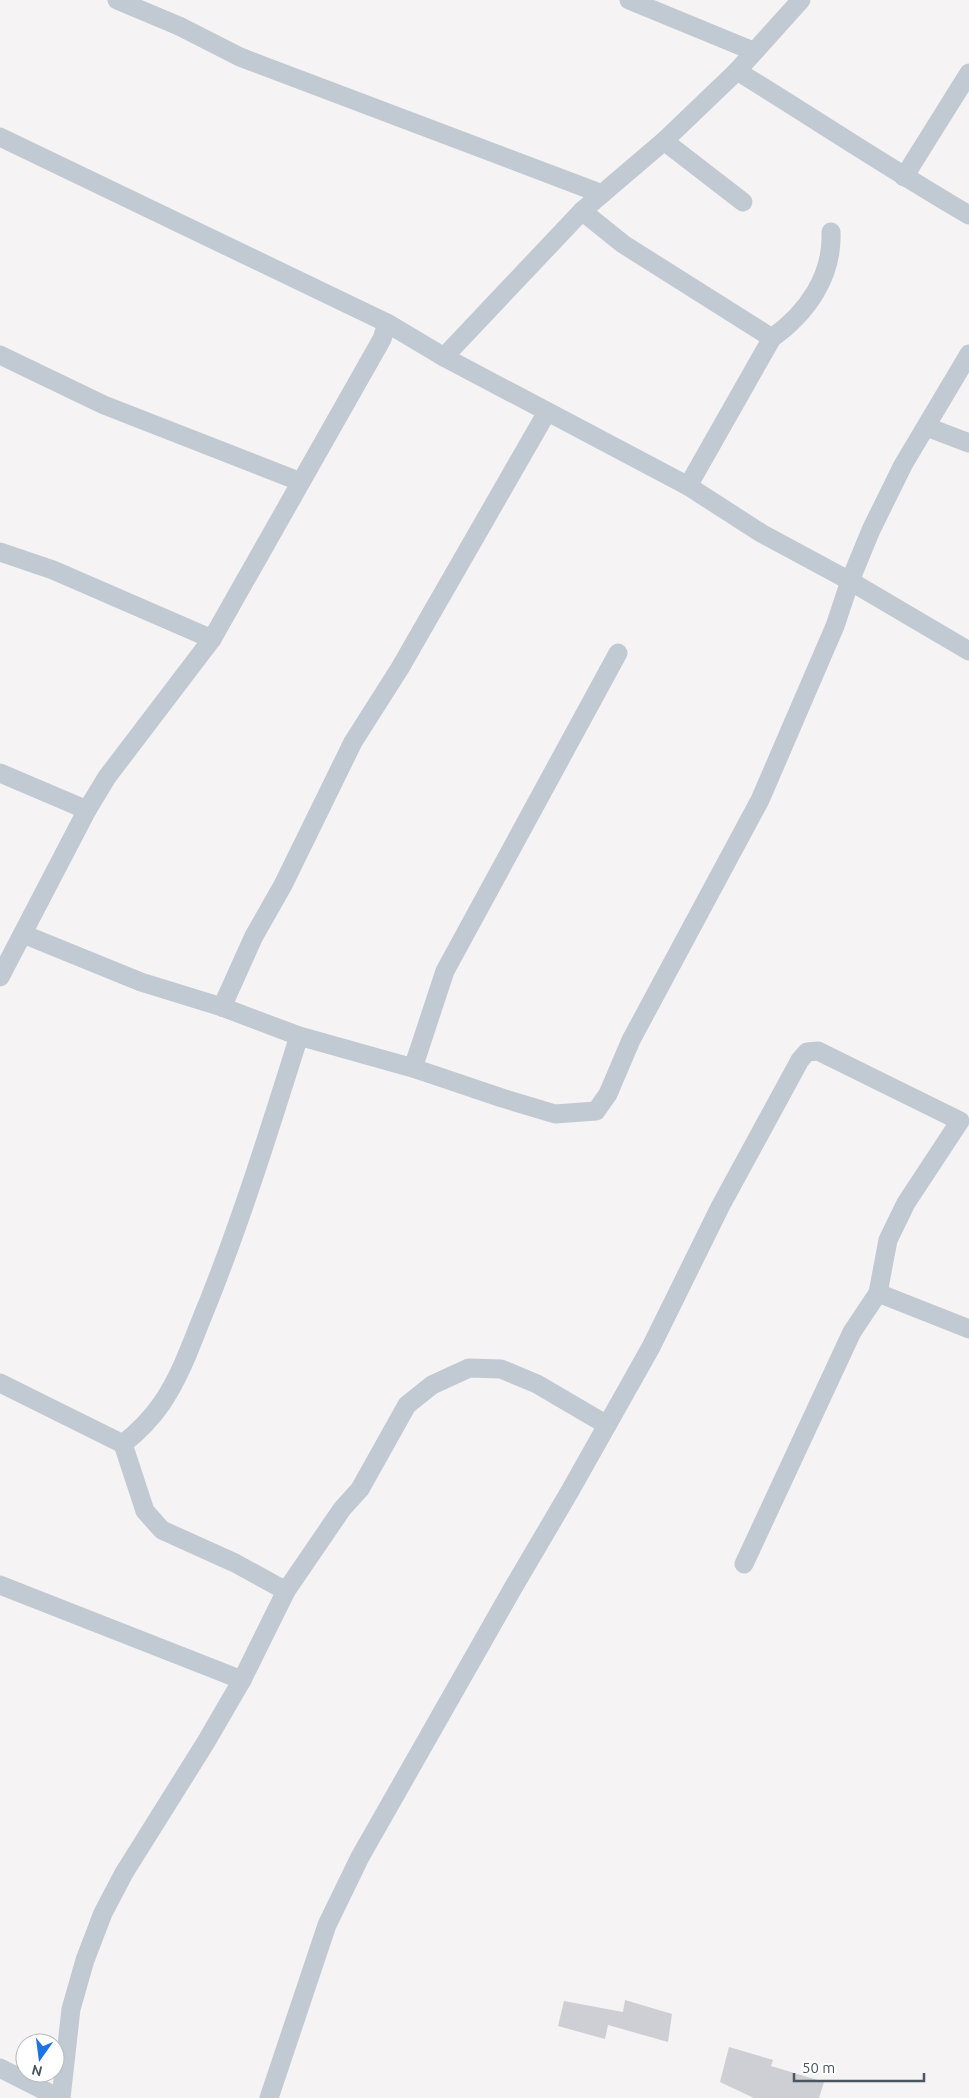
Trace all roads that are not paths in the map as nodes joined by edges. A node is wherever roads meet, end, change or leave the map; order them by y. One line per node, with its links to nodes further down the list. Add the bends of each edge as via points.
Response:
1 (117, 0): 10 (street, via 240,57)
2 (630, 0): 4 (street)
3 (802, 0): 4 (street)
4 (753, 52): 5 (street)
5 (737, 70): 8 (street); 9 (street)
6 (969, 73): 9 (street)
7 (0, 137): 15 (street)
8 (664, 141): 10 (street); 11 (street)
9 (904, 177): 13 (street)
10 (602, 194): 12 (street)
11 (743, 202)
12 (582, 211): 16 (street, via 623,244); 19 (street)
13 (969, 215)
14 (831, 232): 16 (street, via 832,250 816,293 794,323)
15 (387, 323): 19 (street); 23 (street, via 382,339)
16 (772, 338): 24 (street)
17 (969, 354): 21 (street)
18 (0, 355): 23 (street, via 104,405)
19 (444, 357): 20 (street)
20 (547, 412): 24 (street); 34 (street, via 400,668 353,742 283,885 254,936)
21 (927, 427): 22 (street); 26 (street, via 903,465)
22 (969, 443)
23 (301, 482): 27 (street)
24 (688, 486): 26 (street, via 762,533)
25 (0, 552): 27 (street, via 53,570)
26 (850, 581): 28 (street); 36 (street, via 835,626 760,800 631,1040 608,1094 596,1111 555,1114)
27 (212, 639): 31 (street, via 107,777)
28 (969, 650)
29 (618, 653): 36 (street, via 445,971)
30 (0, 773): 31 (street)
31 (87, 810): 32 (street)
32 (23, 934): 33 (street); 34 (street, via 141,982)
33 (0, 977)
34 (222, 1007): 35 (street)
35 (299, 1036): 36 (street); 42 (street, via 254,1178 187,1354 162,1404 141,1430)
36 (412, 1068)
37 (965, 1122): 38 (street, via 898,1218 888,1240); 41 (street, via 818,1051 807,1052 720,1207)
38 (878, 1293): 39 (street); 43 (street, via 852,1332)
39 (969, 1329)
40 (0, 1383): 42 (street)
41 (607, 1426): 45 (street, via 536,1384 501,1369 469,1368 432,1385 407,1405 360,1489); 49 (street, via 360,1857 327,1925)
42 (123, 1444): 45 (street, via 145,1511 162,1530)
43 (744, 1564)
44 (0, 1585): 46 (street)
45 (286, 1591): 46 (street)
46 (242, 1680): 48 (street, via 124,1872 103,1913 71,2009)
47 (0, 2068): 48 (street)
48 (60, 2098)
49 (269, 2098)

